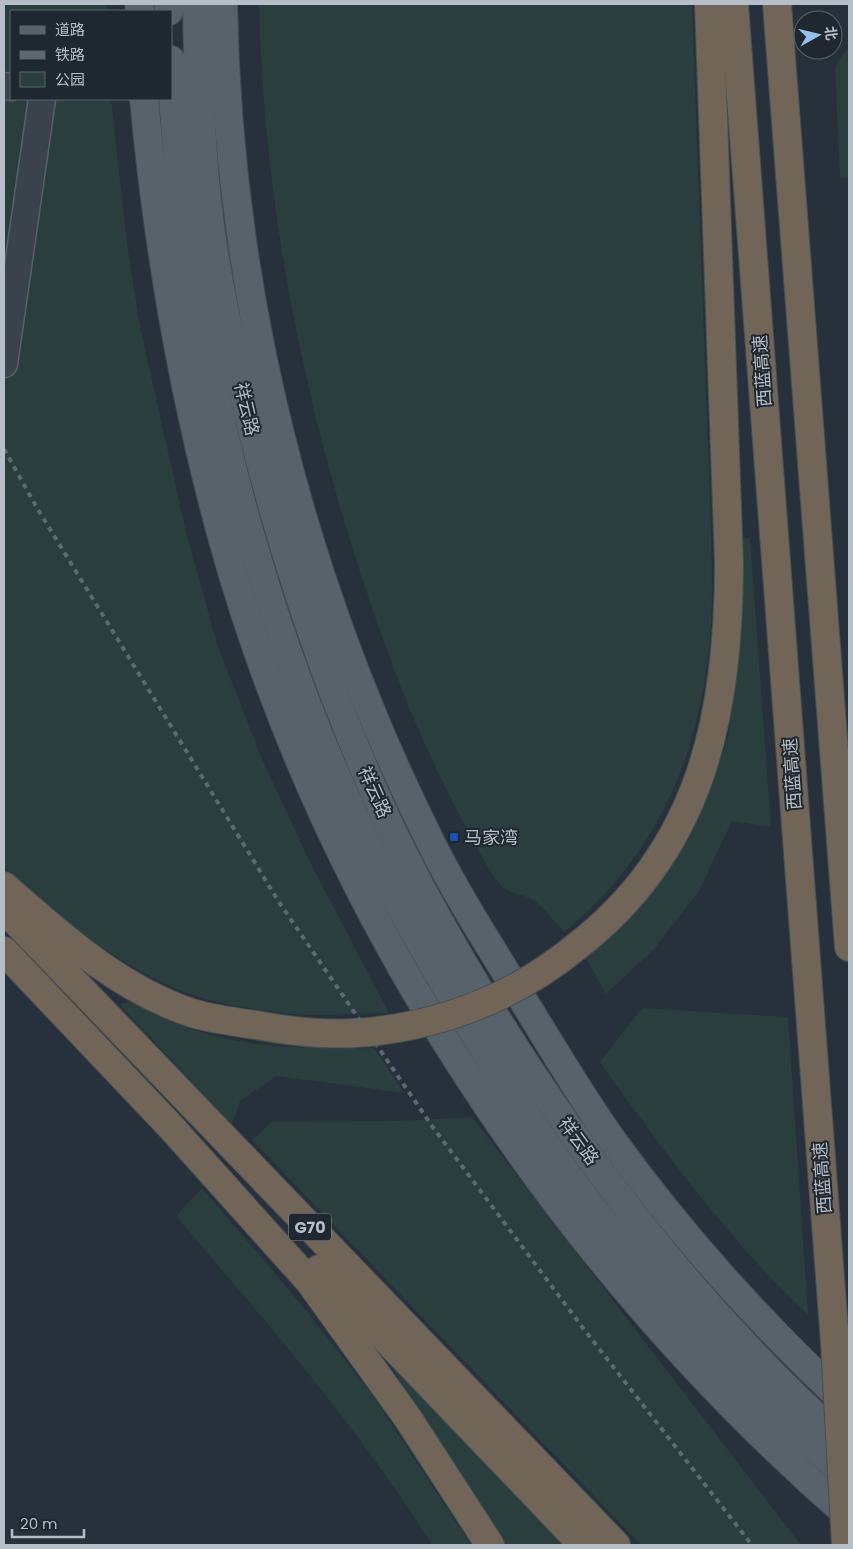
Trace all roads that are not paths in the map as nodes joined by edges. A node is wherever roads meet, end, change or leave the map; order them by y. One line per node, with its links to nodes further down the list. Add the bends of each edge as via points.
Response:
1 (196, 4): 16 (main road, 祥云路, via 207,202 243,394 284,549 327,678 377,799 447,936 566,1124 705,1301 793,1394)
2 (223, 4): 15 (main road, via 227,102 239,220 266,382 316,562 337,626 381,737 461,899 612,1140 725,1280 806,1366)
3 (709, 4): 10 (highway, bridge, via 729,563 728,634 710,747 679,825 650,871 576,947 512,991 443,1018 369,1032 292,1031 192,1013 144,992 100,966)
4 (734, 4): 22 (highway, 西蓝高速, bridge, via 835,1343)
5 (776, 4): 12 (highway)
6 (172, 75): 17 (main road, 祥云路, via 192,273 230,457 263,575 296,672 362,833 409,923 478,1041 587,1200 662,1292 736,1373)
7 (42, 100): 9 (street)
8 (144, 100): 18 (main road, via 171,315 197,439 224,543 291,735 354,875 411,983 446,1040 492,1112 579,1230 653,1323 701,1375 754,1430)
9 (4, 364)
10 (4, 886)
11 (4, 909): 21 (highway, G70)
12 (849, 947)
13 (4, 951): 14 (highway, G70)
14 (170, 1126): 19 (highway, G70, via 310,1282 402,1410); 20 (highway, via 312,1262)
15 (849, 1406)
16 (849, 1447)
17 (849, 1478)
18 (849, 1516)
19 (490, 1545)
20 (583, 1545)
21 (616, 1545)
22 (846, 1545)

